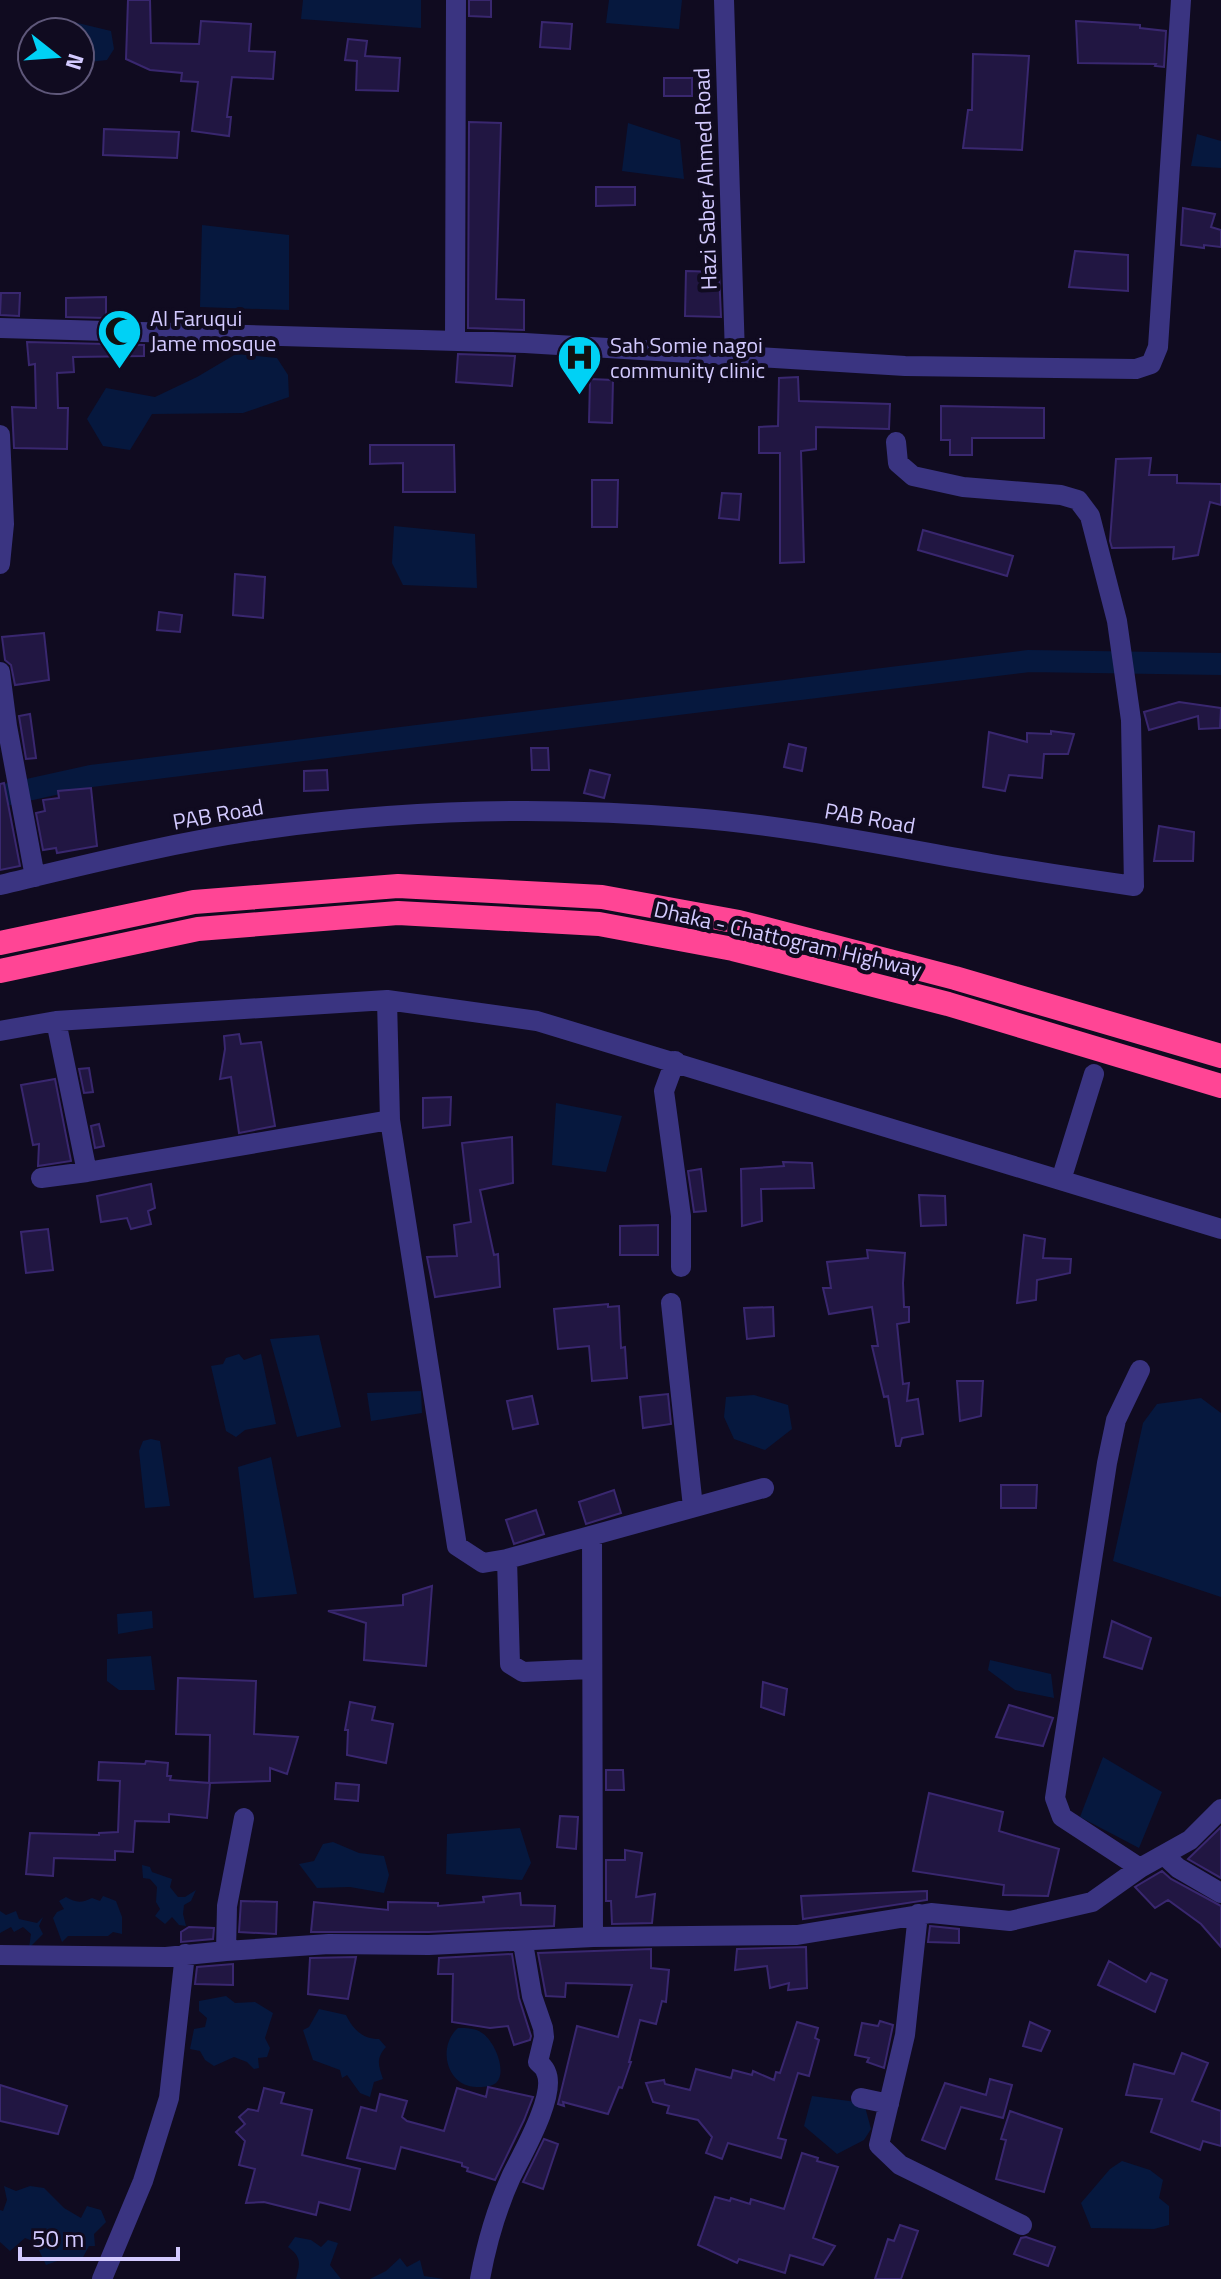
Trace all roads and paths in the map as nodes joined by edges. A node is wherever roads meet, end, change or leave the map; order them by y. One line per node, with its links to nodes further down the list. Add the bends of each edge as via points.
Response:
1 (456, 0): 5 (street)
2 (724, 0): 6 (street, Hazi Saber Ahmed Road)
3 (1181, 0): 6 (street, via 1158,347 1151,364 1136,369 905,366)
4 (0, 328): 5 (street)
5 (455, 341): 6 (street)
6 (735, 356)
7 (0, 435): 9 (street)
8 (896, 442): 11 (street, PAB Road, via 898,463 913,476 963,487 1061,495 1078,500 1090,516 1117,621 1131,720 1134,886 710,820 496,810 266,829)
9 (0, 564)
10 (0, 672): 11 (street)
11 (35, 877): 12 (street, PAB Road)
12 (0, 885)
13 (0, 943): 18 (highway, Dhaka - Chattogram Highway, via 194,902 398,886 602,897 739,922)
14 (0, 971): 21 (highway, Dhaka - Chattogram Highway, via 198,929 398,913 599,924 733,949 917,996)
15 (387, 1000): 16 (street); 19 (street, via 537,1021); 22 (street)
16 (56, 1021): 17 (street); 23 (street)
17 (0, 1031)
18 (1221, 1056)
19 (675, 1061): 25 (street); 27 (street, via 664,1091 681,1216)
20 (1094, 1074): 25 (street)
21 (1221, 1086)
22 (390, 1120): 23 (street); 33 (street, via 457,1546 483,1563)
23 (87, 1172): 24 (street)
24 (41, 1178)
25 (1061, 1180): 26 (street)
26 (1221, 1229)
27 (681, 1267)
28 (671, 1303): 31 (street)
29 (1140, 1370): 38 (street, via 1116,1420 1107,1463 1055,1798 1062,1817)
30 (764, 1488): 31 (street)
31 (693, 1507): 32 (street)
32 (592, 1536): 33 (street); 34 (street)
33 (507, 1559): 34 (street, via 510,1664 523,1672)
34 (590, 1669): 41 (street)
35 (1221, 1809): 37 (street, via 1190,1840)
36 (244, 1818): 43 (street, via 227,1906)
37 (1164, 1855): 38 (street); 39 (street)
38 (1140, 1868): 40 (street, via 1092,1902 1010,1921)
39 (1221, 1893)
40 (918, 1914): 41 (street, via 797,1935); 47 (street, via 905,2035)
41 (593, 1937): 42 (street)
42 (520, 1941): 43 (street); 50 (street, via 543,2028 538,2062 547,2073 547,2084 542,2111 511,2178)
43 (226, 1951): 44 (street)
44 (185, 1954): 45 (street); 49 (street, via 169,2098 143,2181)
45 (0, 1955)
46 (861, 2098): 47 (street)
47 (889, 2104): 48 (street, via 879,2145 900,2165)
48 (1022, 2225)
49 (102, 2279)
50 (480, 2279)

